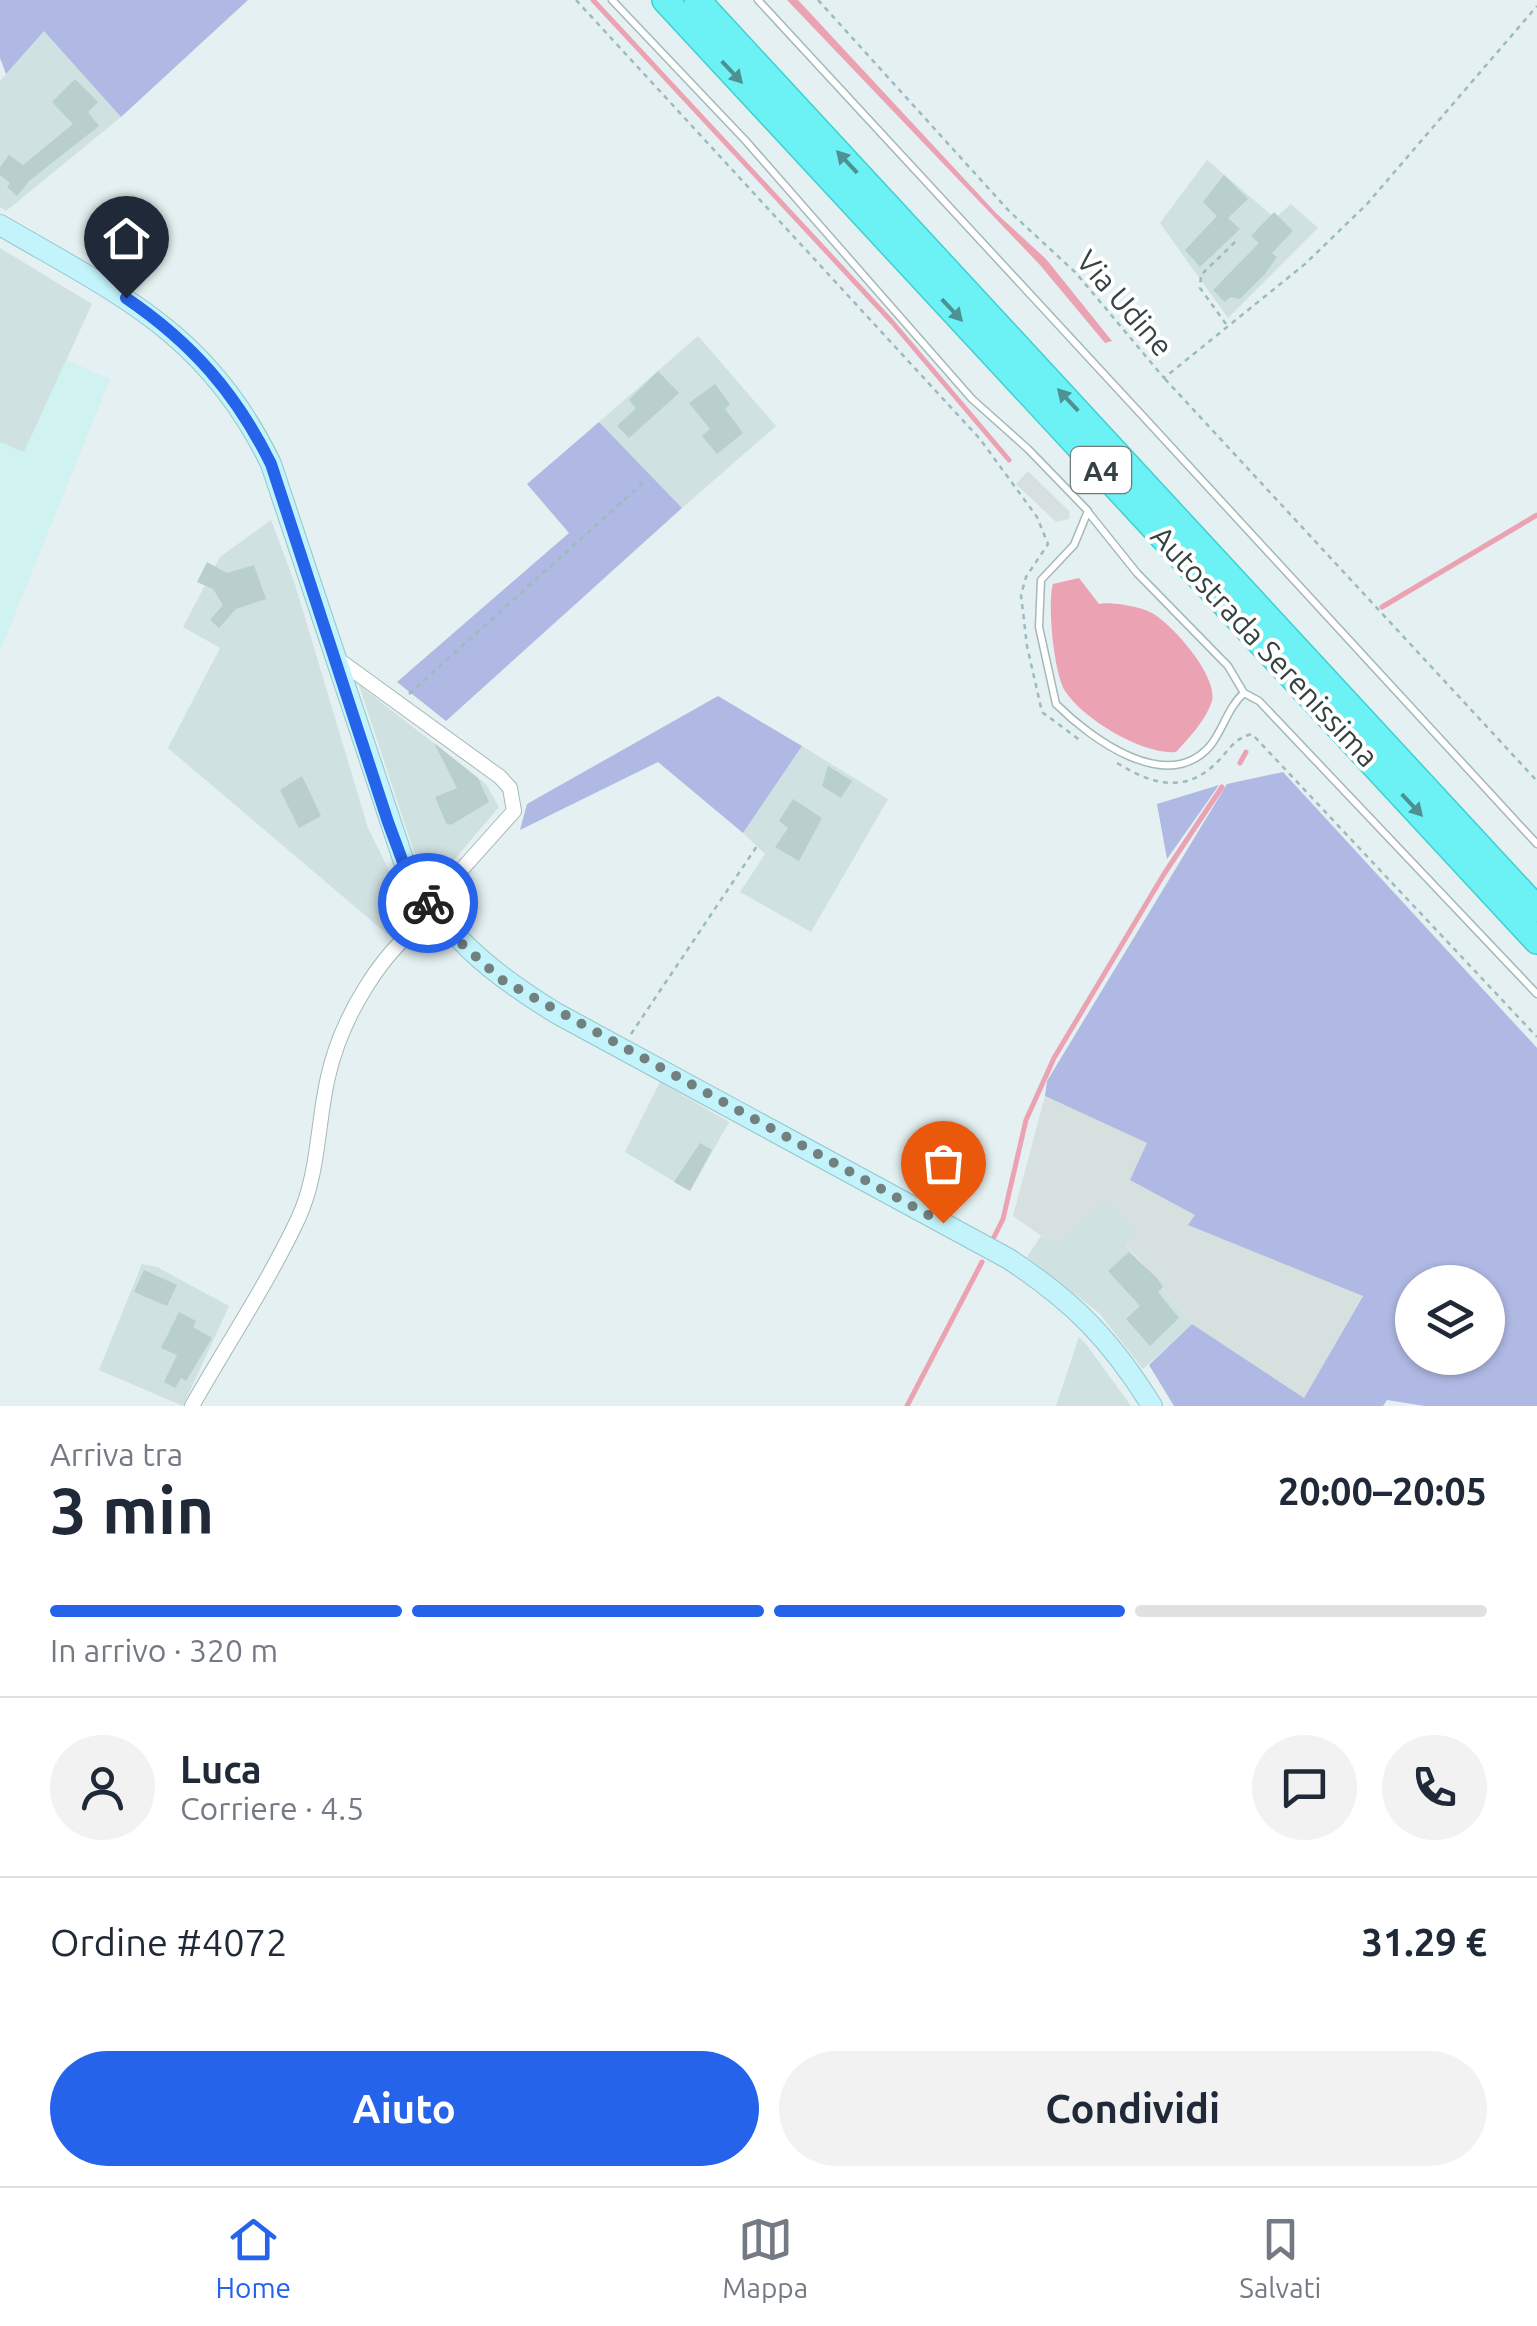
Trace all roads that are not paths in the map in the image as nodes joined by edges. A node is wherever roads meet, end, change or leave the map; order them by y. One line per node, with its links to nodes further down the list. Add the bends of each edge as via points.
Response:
1 (612, 0): 6 (lane, via 785,184 972,399)
2 (666, 0): 12 (highway, Autostrada Serenissima / A4, one-way to 12)
3 (697, 0): 11 (highway, Autostrada Serenissima / A4, one-way to 3)
4 (758, 0): 9 (lane)
5 (0, 225): 7 (street, via 171,329 218,375 271,464)
6 (1088, 511): 8 (lane, via 1137,573 1228,666); 8 (lane, via 1074,545 1041,580 1038,626 1056,704 1149,767 1171,768 1210,746)
7 (336, 665): 10 (street, via 404,865); 10 (street, via 343,663 400,703 510,788 514,810)
8 (1244, 693): 13 (lane, via 1270,711)
9 (1537, 844)
10 (432, 910): 14 (street, via 396,948 352,1014 331,1066 312,1182 298,1218); 15 (street, via 502,980 1064,1295 1101,1332)
11 (1537, 910)
12 (1537, 942)
13 (1537, 994)
14 (192, 1406)
15 (1152, 1406)

